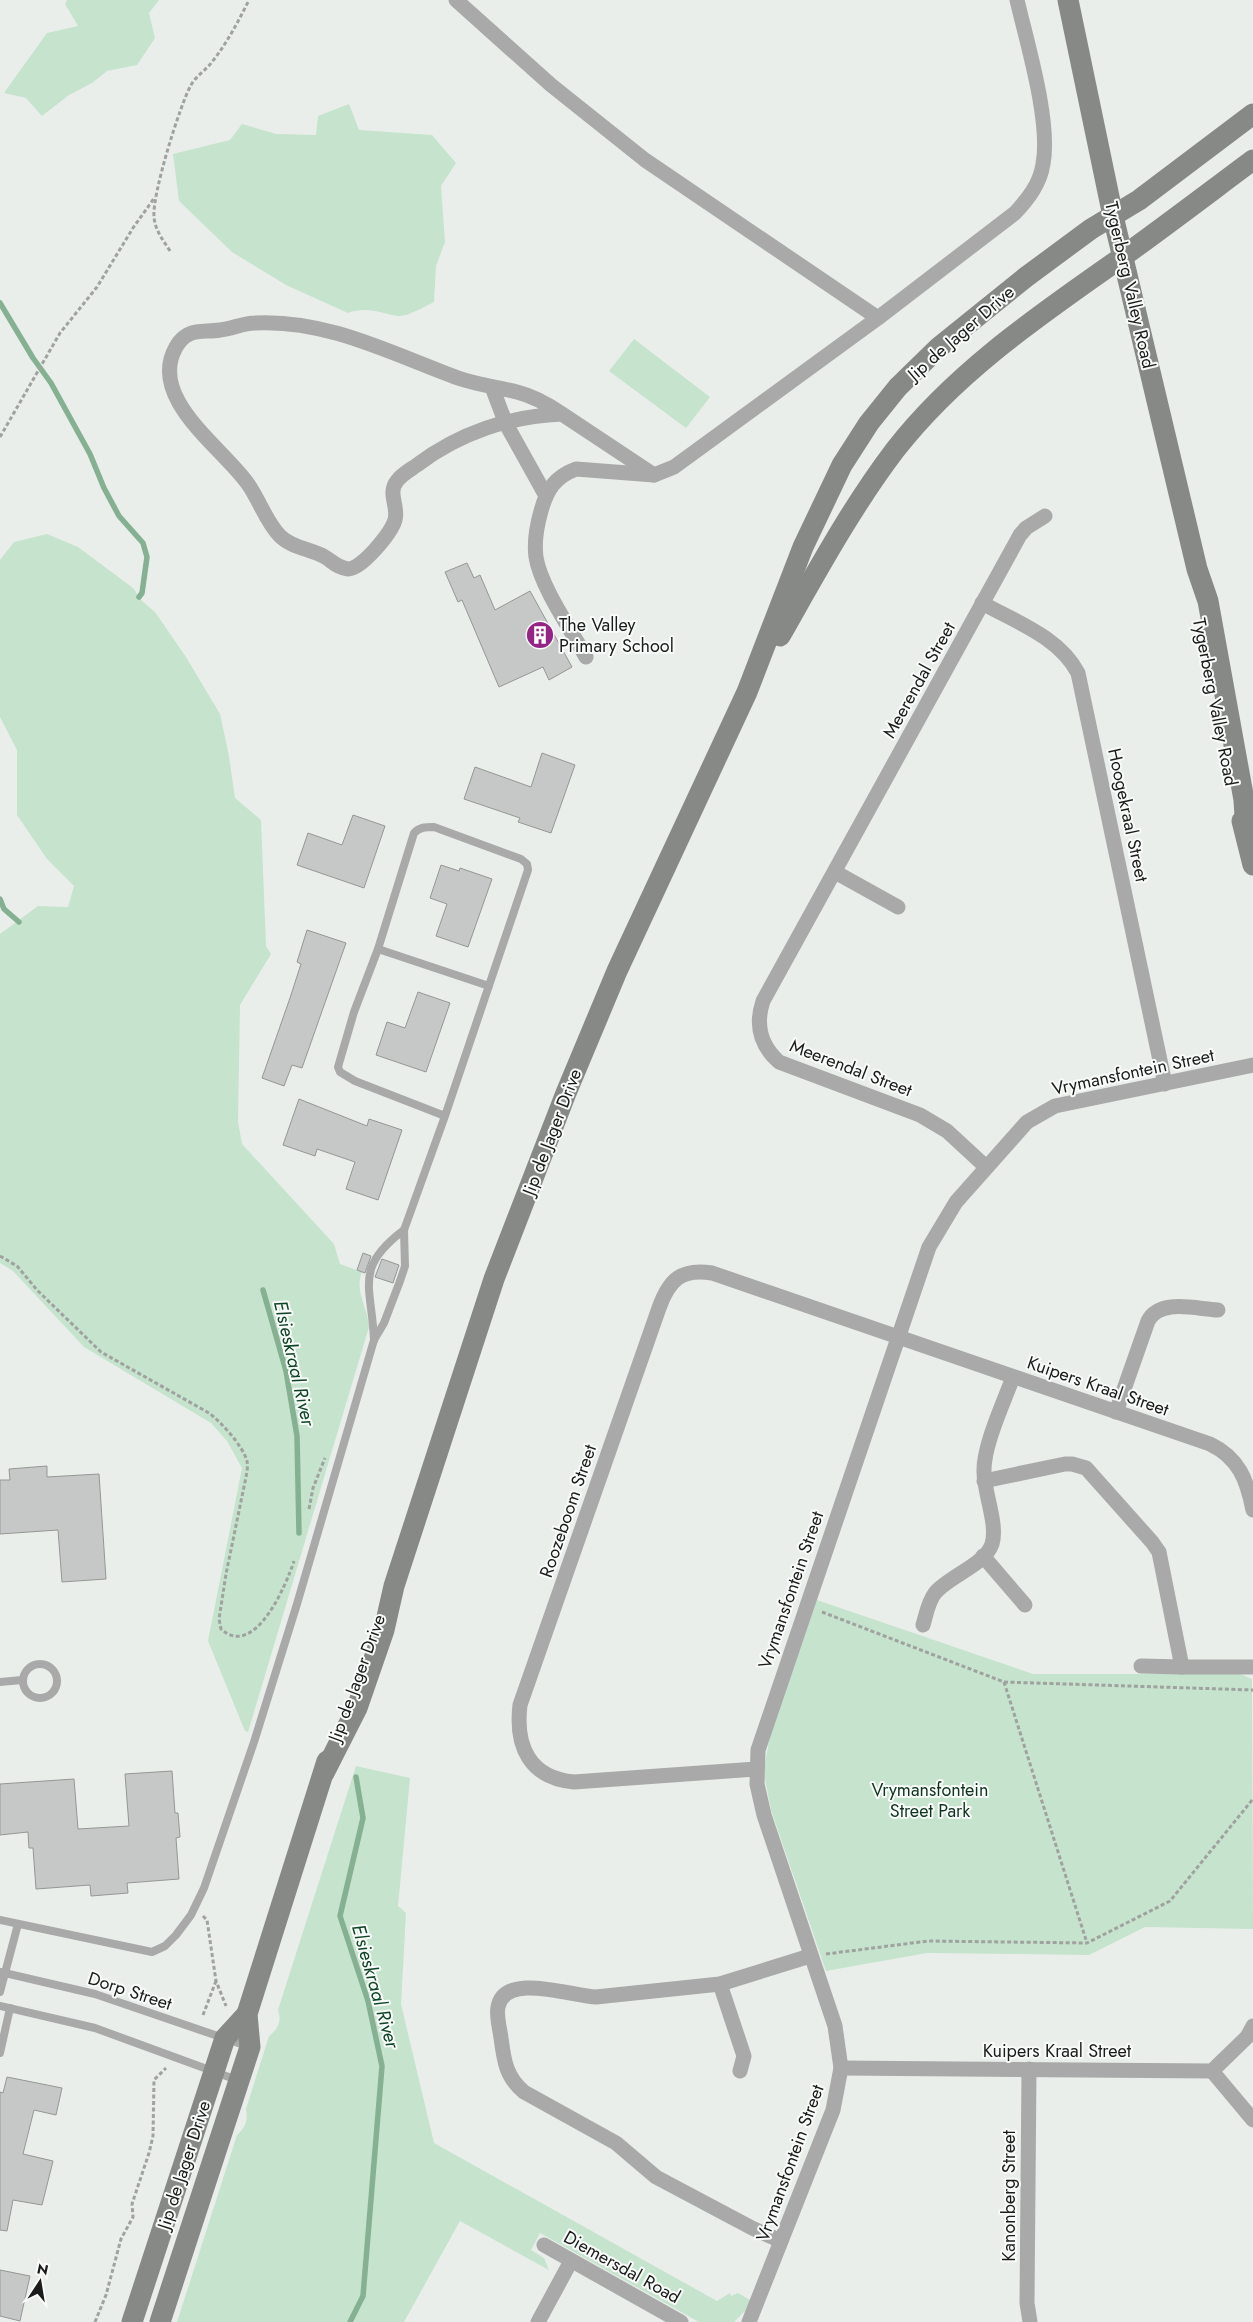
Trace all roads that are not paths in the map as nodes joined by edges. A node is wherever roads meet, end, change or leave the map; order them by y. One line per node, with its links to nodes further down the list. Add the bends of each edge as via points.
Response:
1 (456, 0): 8 (street, via 551,85 645,160)
2 (1017, 0): 8 (street, via 1043,121 1043,164 1038,179 1030,196 1015,213)
3 (1068, 0): 6 (main road, Tygerberg Valley Road)
4 (1253, 114): 6 (main road, Jip de Jager Drive)
5 (1253, 160): 7 (main road, Jip de Jager Drive)
6 (1113, 216): 7 (main road, Tygerberg Valley Road); 17 (main road, Jip de Jager Drive, via 1026,277 938,348 898,387 869,423 842,465 803,546)
7 (1124, 256): 17 (main road, Jip de Jager Drive, via 976,367 896,449 842,529); 18 (main road, Tygerberg Valley Road, via 1197,569 1196,601 1219,738)
8 (878, 318): 12 (street, via 674,467)
9 (492, 387): 10 (street, via 518,392); 11 (street); 11 (street, via 352,337 316,328 262,323 190,333 176,346 168,370 176,396 192,422 249,486 278,535 286,542 349,569 363,562 391,529 396,514 393,488 398,479 460,437)
10 (562, 414): 11 (street, via 533,416); 12 (street)
11 (506, 424): 13 (street)
12 (654, 475): 13 (street, via 576,469 553,482)
13 (545, 494): 16 (street, via 538,522 537,561 541,576)
14 (1045, 516): 15 (street, Meerendal Street, via 1026,528)
15 (982, 603): 19 (street, Meerendal Street); 24 (street, Hoogekraal Street, via 1060,648 1080,678)
16 (586, 657)
17 (747, 692): 52 (main road, Jip de Jager Drive, via 617,970 494,1279 394,1586 384,1630 357,1708 324,1773)
18 (1253, 865)
19 (835, 872): 20 (street); 26 (street, Meerendal Street, via 763,1001 759,1028 765,1047 788,1067 920,1115 947,1131)
20 (898, 907)
21 (378, 949): 22 (lane); 22 (lane, via 414,833 419,828 434,827 527,864 525,883); 25 (lane, via 354,1012 338,1067 340,1072)
22 (488, 986): 25 (lane)
23 (1253, 1065): 24 (street, Vrymansfontein Street)
24 (1164, 1084): 26 (street, Vrymansfontein Street, via 1048,1109 1027,1122)
25 (445, 1116): 27 (lane)
26 (986, 1167): 29 (street, Vrymansfontein Street, via 948,1213 934,1236)
27 (404, 1230): 30 (lane, via 405,1266 384,1323); 30 (lane, via 384,1244 369,1277)
28 (1218, 1310): 32 (street, via 1166,1307 1153,1314)
29 (897, 1337): 31 (street, Kuipers Kraal Street); 43 (street, Vrymansfontein Street, via 762,1732); 43 (street, Roozeboom Street, via 712,1273 699,1270 687,1273 669,1284 520,1706 519,1737 526,1756 544,1774 562,1781)
30 (374, 1340): 45 (lane, via 254,1742 204,1888 190,1916 166,1946 152,1952)
31 (1013, 1377): 32 (street, Kuipers Kraal Street); 33 (street, via 986,1454)
32 (1116, 1412): 34 (street, Kuipers Kraal Street, via 1210,1444 1226,1454 1244,1475)
33 (984, 1481): 35 (street, via 993,1536 991,1546); 39 (street, via 1065,1464 1078,1465 1092,1473 1158,1552)
34 (1253, 1510)
35 (983, 1556): 36 (street); 37 (street, via 936,1592)
36 (1025, 1605)
37 (923, 1626)
38 (1141, 1666): 39 (street)
39 (1182, 1667): 40 (street)
40 (1253, 1667)
41 (22, 1680): 41 (lane, via 30,1666 41,1664 54,1671 58,1681 46,1698 35,1698 25,1691); 42 (lane)
42 (0, 1682)
43 (756, 1769): 46 (street, Vrymansfontein Street, via 764,1815)
44 (0, 1920): 45 (lane)
45 (18, 1924): 47 (lane)
46 (810, 1956): 48 (street); 57 (street, Vrymansfontein Street, via 835,2026)
47 (3, 1972): 49 (lane); 54 (lane, Dorp Street, via 95,1994)
48 (720, 1984): 59 (street, via 744,2056); 64 (street, via 596,1997 551,1988 521,1988 501,1999 497,2008 504,2061 514,2083 524,2092 616,2143 656,2177)
49 (0, 1992)
50 (0, 2006): 51 (lane)
51 (10, 2008): 56 (lane); 61 (lane, via 95,2028)
52 (247, 2014): 54 (main road, Jip de Jager Drive); 55 (main road, Jip de Jager Drive)
53 (1253, 2026): 60 (street, via 1247,2037)
54 (225, 2038): 55 (lane, Dorp Street); 61 (main road, Jip de Jager Drive)
55 (250, 2046): 62 (main road, Jip de Jager Drive)
56 (0, 2053)
57 (841, 2068): 58 (street, Kuipers Kraal Street); 64 (street, Vrymansfontein Street, via 832,2110)
58 (1029, 2069): 60 (street, Kuipers Kraal Street); 72 (street, Kanonberg Street, via 1027,2303)
59 (740, 2071)
60 (1212, 2071): 63 (street)
61 (214, 2072): 62 (lane); 67 (main road, Jip de Jager Drive)
62 (239, 2080): 68 (main road, Jip de Jager Drive)
63 (1253, 2120)
64 (781, 2241): 71 (street, Vrymansfontein Street)
65 (544, 2245): 66 (street, Diemersdal Road)
66 (571, 2261): 69 (street); 70 (street, Diemersdal Road)
67 (132, 2322)
68 (160, 2322)
69 (538, 2322)
70 (681, 2322)
71 (749, 2322)
72 (1030, 2322)

